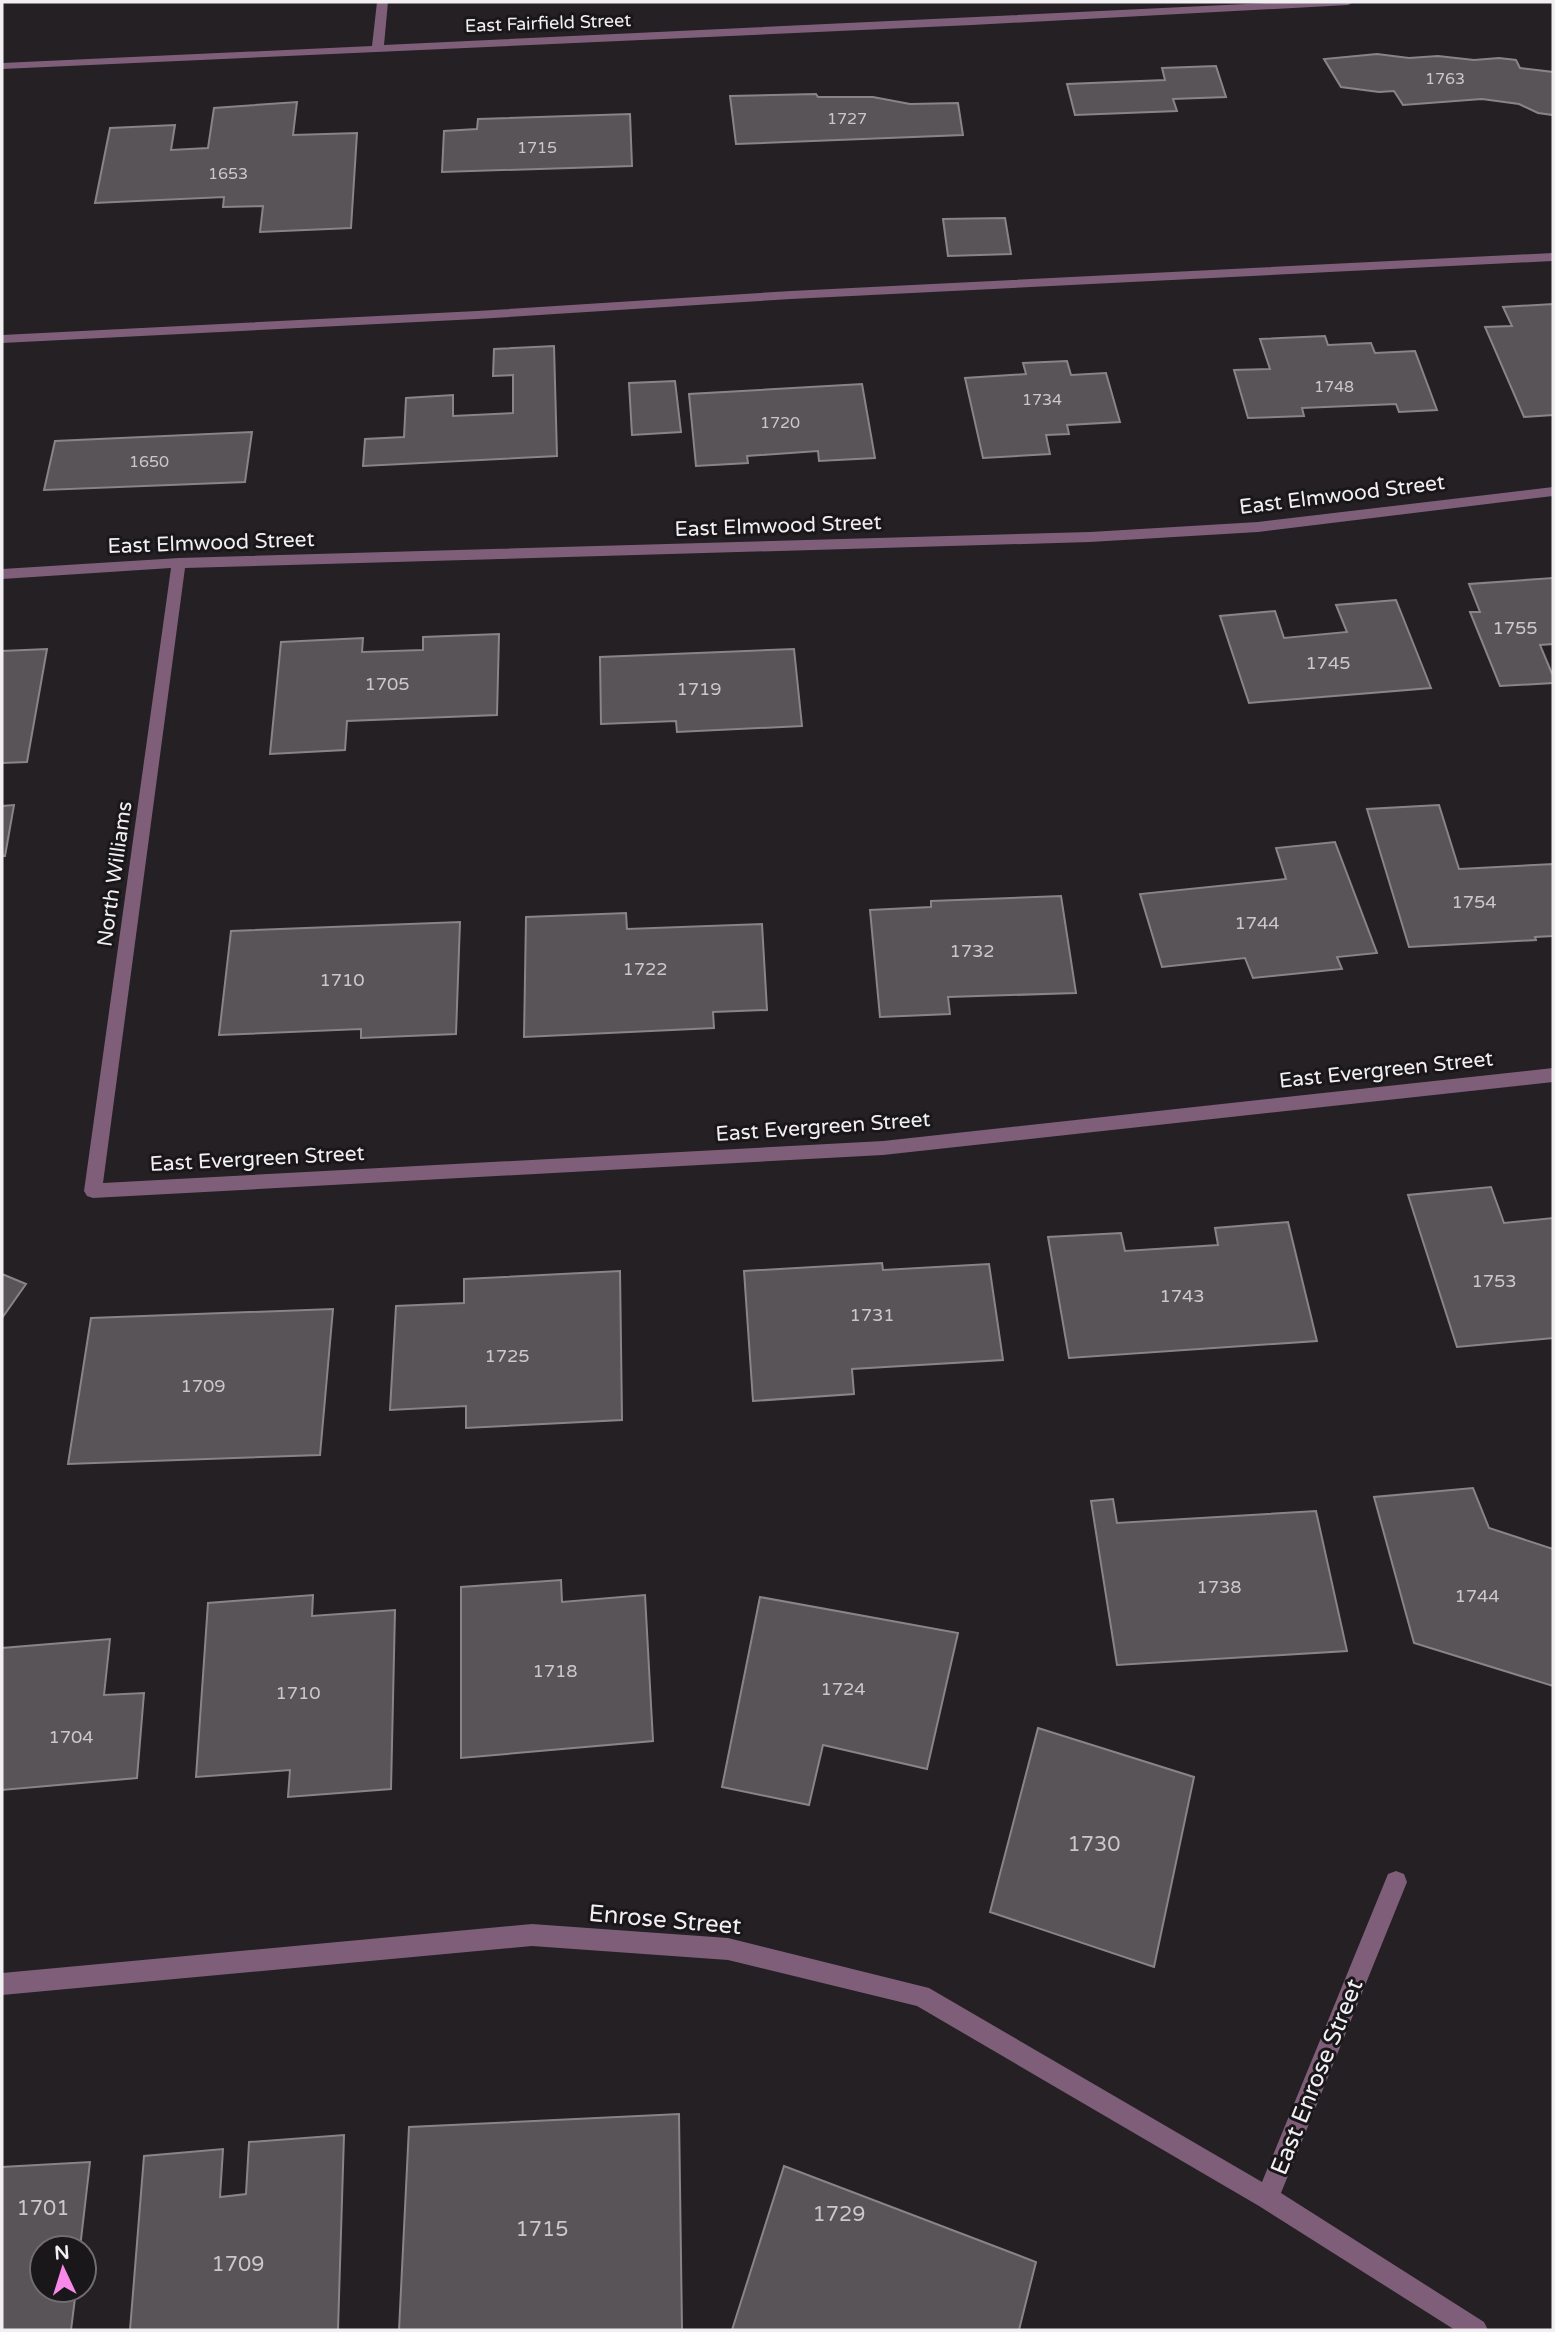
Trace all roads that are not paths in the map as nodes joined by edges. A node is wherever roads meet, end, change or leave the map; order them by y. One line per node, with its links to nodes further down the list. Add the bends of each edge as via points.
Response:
1 (382, 2): 3 (street)
2 (1348, 2): 3 (street, East Fairfield Street)
3 (378, 47): 4 (street, East Fairfield Street)
4 (2, 66)
5 (1553, 257): 6 (street)
6 (2, 339)
7 (1553, 491): 8 (street, East Elmwood Street, via 1258,527 1090,537)
8 (180, 563): 9 (street, East Elmwood Street); 11 (street, North Williams)
9 (2, 574)
10 (1553, 1075): 11 (street, East Evergreen Street, via 883,1148)
11 (93, 1191)
12 (1396, 1882): 14 (street, East Enrose Street)
13 (2, 1984): 14 (street, Enrose Street, via 533,1935 729,1949 921,1996)
14 (1267, 2198): 15 (street, East Enrose Street)
15 (1476, 2330)

